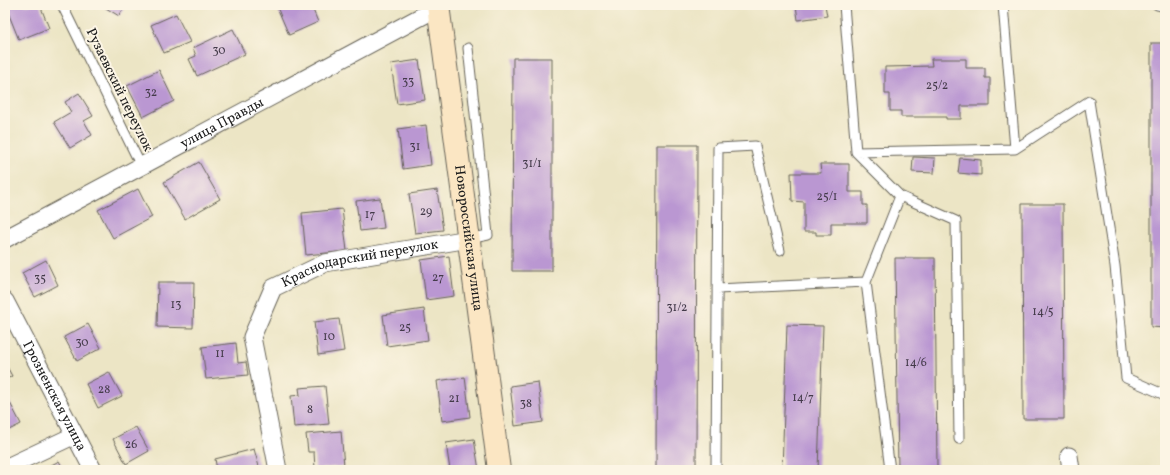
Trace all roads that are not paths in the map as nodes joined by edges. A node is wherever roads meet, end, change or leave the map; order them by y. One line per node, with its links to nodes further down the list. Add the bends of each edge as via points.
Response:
1 (62, 5): 10 (lane, Рузаевский переулок)
2 (844, 5): 9 (lane)
3 (1004, 5): 8 (lane)
4 (1157, 5): 6 (lane)
5 (439, 6): 10 (street, улица Правды); 13 (main road, Новороссийская улица)
6 (1165, 7)
7 (468, 48): 13 (lane, via 488,235)
8 (1015, 150): 9 (lane); 18 (lane, via 1089,102 1115,266 1126,378)
9 (856, 152): 11 (lane)
10 (141, 166): 12 (street, улица Правды)
11 (900, 196): 15 (lane); 20 (lane, via 956,221)
12 (5, 239)
13 (469, 239): 23 (street, Краснодарский переулок, via 325,263 273,288 252,337); 24 (main road, Новороссийская улица)
14 (780, 251): 16 (lane, via 755,146 718,148)
15 (866, 282): 16 (lane); 26 (lane)
16 (717, 289): 25 (lane)
17 (5, 301): 19 (street, Грозненская улица)
18 (1165, 395)
19 (76, 435): 21 (street); 22 (street, Грозненская улица)
20 (959, 439)
21 (5, 468)
22 (92, 470)
23 (278, 470)
24 (499, 470)
25 (716, 470)
26 (890, 470)

